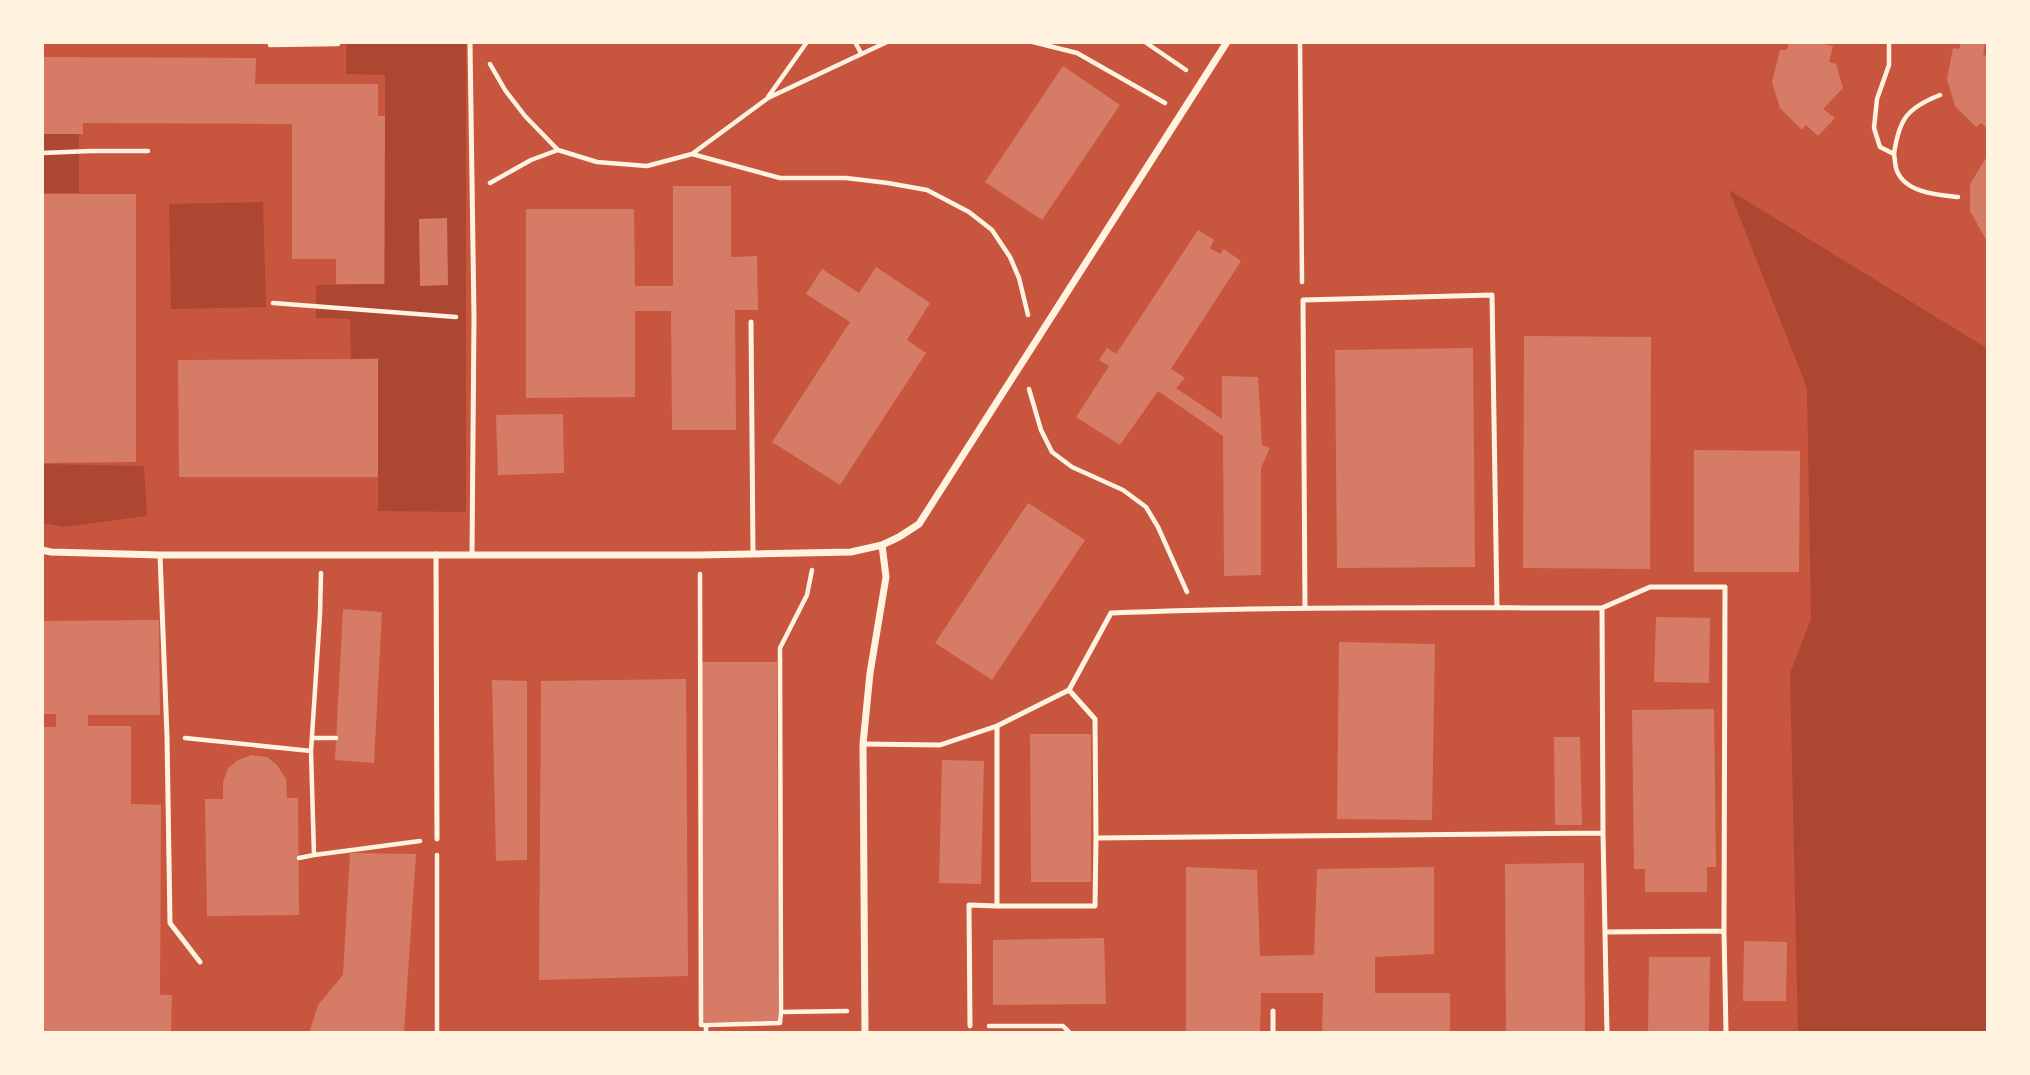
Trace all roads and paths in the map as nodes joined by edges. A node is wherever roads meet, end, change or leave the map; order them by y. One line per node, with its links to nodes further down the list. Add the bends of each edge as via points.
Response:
1 (338, 42): 11 (path)
2 (470, 42): 23 (lane)
3 (807, 42): 16 (path)
4 (855, 42): 12 (path)
5 (887, 42): 12 (path)
6 (1033, 42): 17 (path, via 1077,53)
7 (1145, 42): 14 (path)
8 (1227, 42): 14 (street)
9 (1300, 42): 25 (path)
10 (1889, 42): 22 (path, via 1889,65 1877,99 1874,128 1880,147)
11 (270, 45)
12 (861, 52): 16 (path)
13 (485, 54): 18 (path, via 505,90)
14 (1202, 80): 17 (street)
15 (1940, 95): 22 (path, via 1908,114 1897,132)
16 (768, 98): 21 (path)
17 (1181, 112): 30 (street)
18 (558, 150): 21 (path, via 597,162 648,166); 23 (path, via 531,160)
19 (148, 152): 20 (path)
20 (42, 153)
21 (692, 154): 27 (path, via 780,178 846,178 927,190 992,230 1019,278)
22 (1895, 154): 24 (path, via 1897,173 1911,187)
23 (471, 196): 28 (lane)
24 (1958, 197)
25 (1303, 300): 40 (lane); 41 (lane, via 1492,295)
26 (273, 303): 28 (path)
27 (1028, 317)
28 (474, 318): 35 (lane)
29 (751, 322): 36 (lane)
30 (1023, 363): 31 (street, via 919,524); 43 (path, via 1041,430 1052,452 1146,507)
31 (881, 545): 33 (street, via 851,552); 49 (street, via 886,577)
32 (42, 550): 37 (street)
33 (815, 552): 36 (street); 61 (path, via 807,595 780,648)
34 (436, 554): 35 (street); 37 (street); 53 (lane)
35 (472, 554): 38 (street)
36 (754, 554): 38 (street)
37 (160, 555): 46 (lane)
38 (699, 555): 63 (path, via 701,1025)
39 (320, 602): 47 (path)
40 (1305, 608): 41 (lane); 43 (lane)
41 (1497, 608): 42 (lane)
42 (1602, 608): 51 (lane); 57 (lane, via 1650,587 1726,587)
43 (1194, 609): 44 (lane, via 1111,613)
44 (1069, 690): 45 (lane); 52 (lane, via 1095,719)
45 (996, 726): 49 (lane, via 940,745); 56 (lane)
46 (167, 737): 50 (path); 59 (lane, via 170,923)
47 (313, 738): 48 (path); 50 (path)
48 (336, 738)
49 (863, 744): 60 (street)
50 (311, 751): 54 (path)
51 (1603, 833): 52 (lane); 58 (lane)
52 (1096, 838): 56 (lane, via 1094,906)
53 (437, 839): 54 (path); 65 (path)
54 (314, 855): 55 (path)
55 (299, 858)
56 (997, 906): 64 (lane, via 969,905)
57 (1724, 931): 58 (lane); 71 (lane)
58 (1605, 932): 70 (lane)
59 (200, 962)
60 (865, 1011): 61 (path); 67 (street)
61 (781, 1012): 63 (path, via 780,1023)
62 (1273, 1012): 69 (lane)
63 (706, 1025): 66 (path)
64 (970, 1026): 68 (path, via 1063,1026)
65 (437, 1033)
66 (706, 1033)
67 (865, 1033)
68 (1070, 1033)
69 (1273, 1033)
70 (1607, 1033)
71 (1726, 1033)

